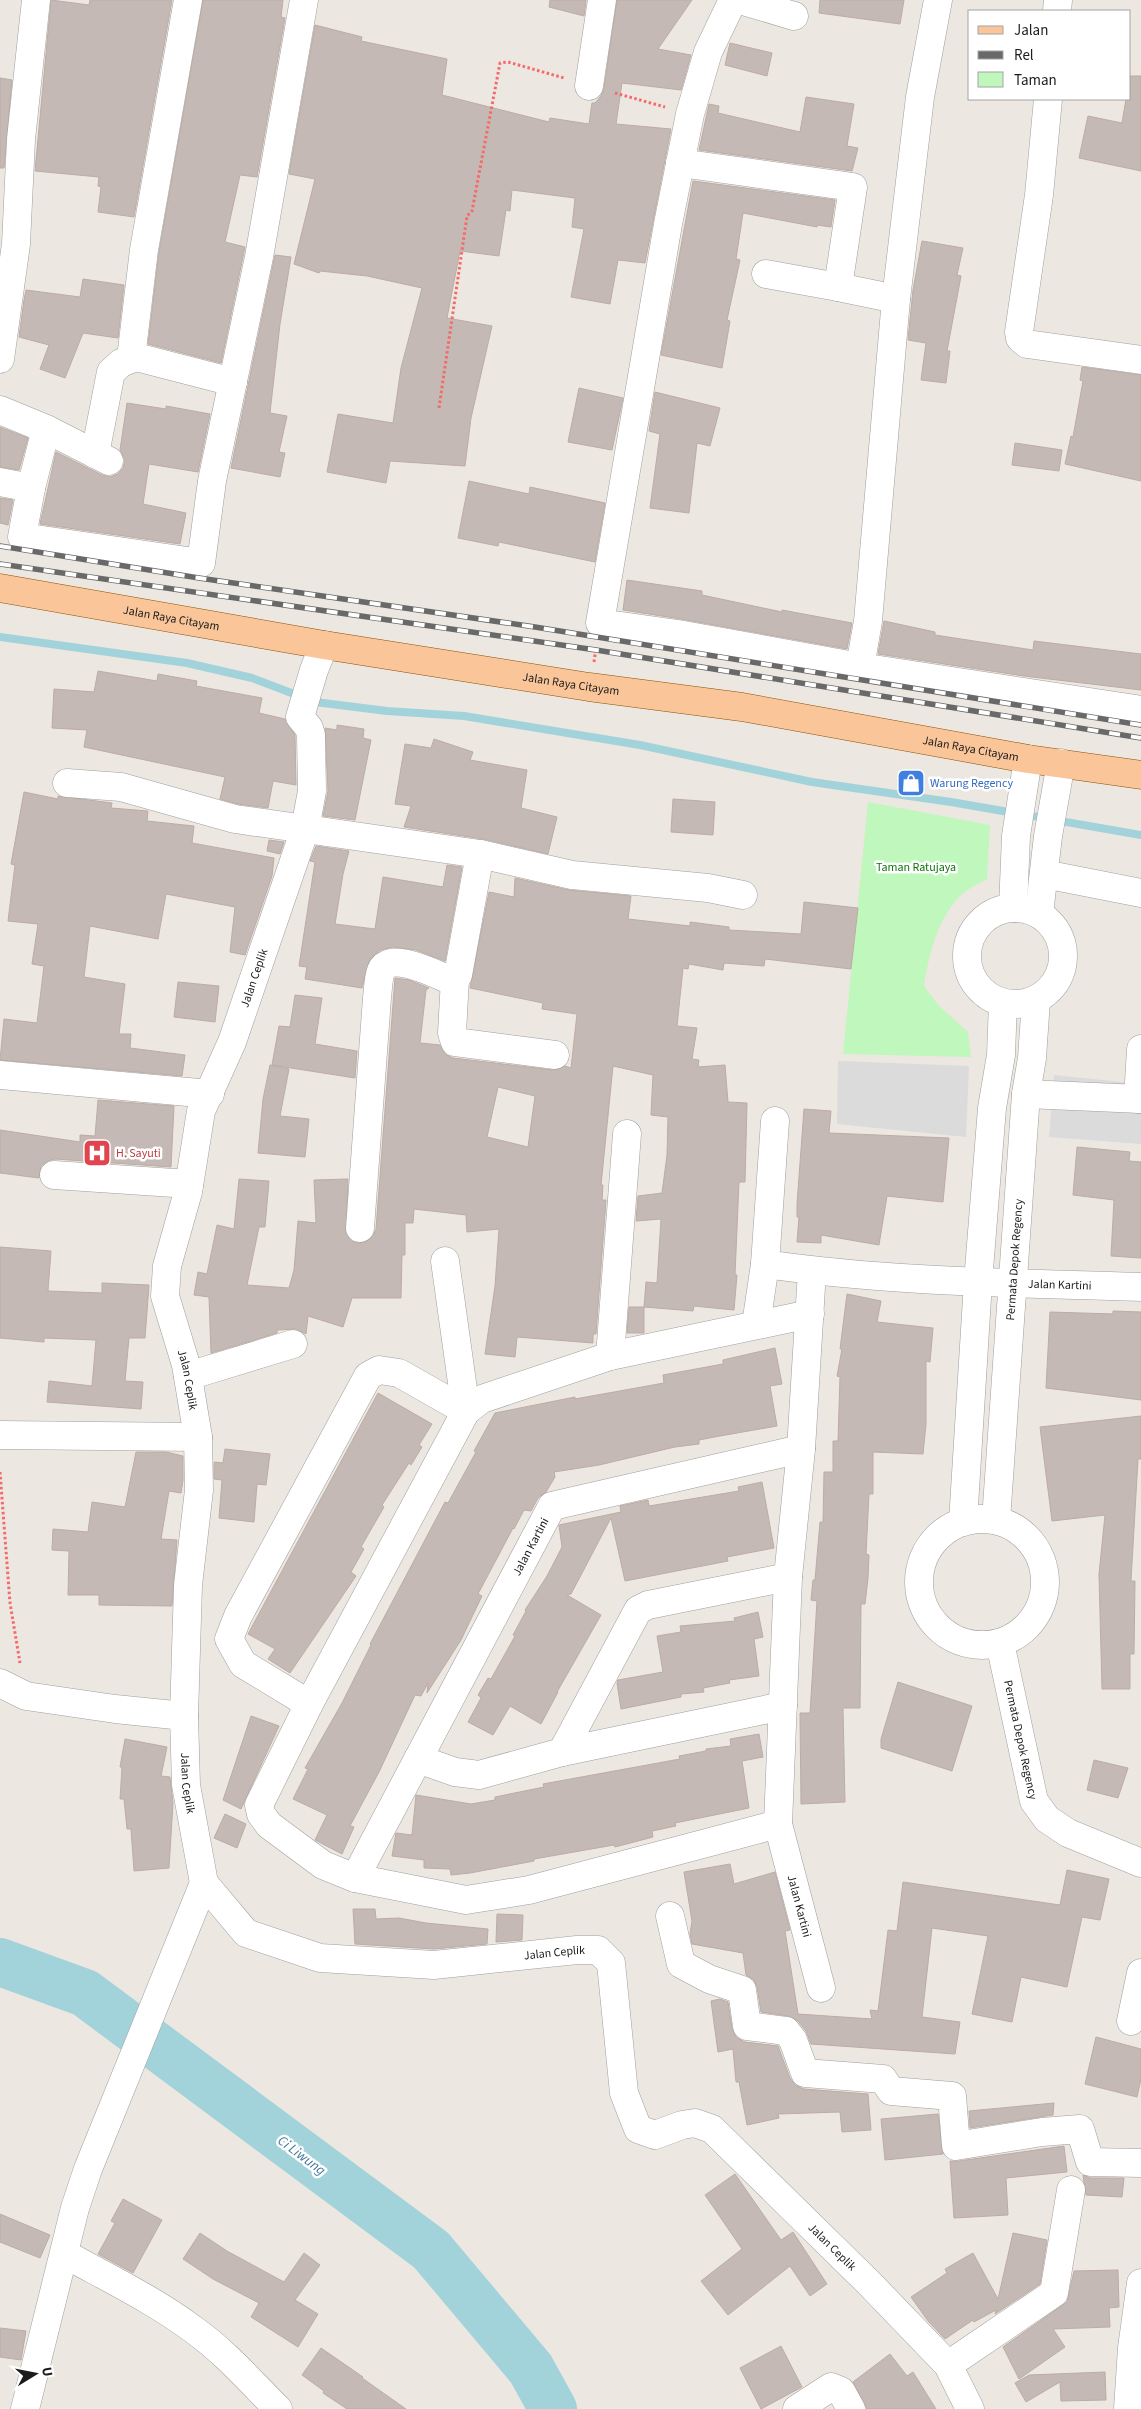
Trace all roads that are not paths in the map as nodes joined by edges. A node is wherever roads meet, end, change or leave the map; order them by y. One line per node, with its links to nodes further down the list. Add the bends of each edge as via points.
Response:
1 (36, 0): 11 (street)
2 (188, 0): 16 (street, via 144,250 131,343)
3 (304, 0): 19 (street, via 259,257)
4 (602, 0): 9 (street)
5 (734, 0): 12 (street, via 708,52)
6 (740, 0): 8 (street)
7 (938, 0): 15 (street, via 920,97)
8 (794, 16)
9 (589, 86)
10 (1048, 100): 18 (street, via 1020,338 1027,344)
11 (10, 138): 17 (street, via 16,244)
12 (680, 163): 14 (street, via 853,187); 26 (street, via 600,623)
13 (766, 274): 14 (street)
14 (838, 287): 15 (street)
15 (896, 299): 26 (street, via 869,611)
16 (136, 357): 19 (street); 21 (street, via 121,363 111,372 102,458)
17 (0, 359)
18 (1141, 360)
19 (233, 382): 23 (street, via 212,482 201,563 22,537)
20 (0, 410): 21 (street)
21 (46, 429): 23 (street)
22 (0, 482): 23 (street)
23 (31, 488)
24 (0, 588): 25 (main road, Jalan Raya Citayam)
25 (319, 658): 29 (main road, Jalan Raya Citayam, via 742,707); 32 (street, Jalan Ceplik, via 300,717 311,736 312,791)
26 (860, 667): 27 (street)
27 (1141, 710)
28 (1061, 763): 29 (main road, Jalan Raya Citayam); 30 (main road, Jalan Raya Citayam); 34 (street)
29 (1025, 772): 37 (street, via 1016,836)
30 (1141, 775)
31 (67, 783): 32 (street, via 121,787 235,819)
32 (305, 829): 33 (street); 45 (street, Jalan Ceplik, via 232,1042)
33 (480, 854): 36 (street, via 572,875 708,888); 39 (street)
34 (1044, 874): 35 (street); 38 (street)
35 (1141, 893)
36 (743, 895)
37 (1012, 908): 38 (street); 41 (street, via 998,910 985,918 974,929 968,943 970,974 977,987)
38 (1040, 914): 40 (street, via 1059,936 1063,966 1049,991)
39 (455, 979): 43 (street, via 452,1034 455,1042); 52 (street, via 397,961 387,963 381,970)
40 (1036, 1000): 41 (street, via 1020,1004); 46 (street, Permata Depok Regency)
41 (1003, 1003): 56 (street, via 1001,1056 992,1108)
42 (1141, 1049): 47 (street)
43 (555, 1055)
44 (0, 1075): 45 (street)
45 (210, 1094): 51 (street, Jalan Ceplik, via 201,1111)
46 (1026, 1094): 47 (street); 57 (street, Permata Depok Regency)
47 (1139, 1099)
48 (775, 1121): 54 (street)
49 (627, 1134): 62 (street)
50 (54, 1175): 51 (street)
51 (189, 1184): 63 (street, Jalan Ceplik, via 166,1266 165,1296)
52 (360, 1228)
53 (445, 1261): 64 (street)
54 (765, 1264): 55 (street); 60 (street)
55 (812, 1271): 56 (street, Jalan Kartini); 59 (street, Jalan Kartini)
56 (978, 1282): 57 (street, Jalan Kartini); 69 (street)
57 (1012, 1283): 58 (street, Jalan Kartini); 68 (street, Permata Depok Regency)
58 (1141, 1287)
59 (810, 1314): 60 (street); 67 (street, Jalan Kartini)
60 (756, 1325): 62 (street)
61 (293, 1344): 63 (street)
62 (610, 1356): 64 (street, via 482,1399)
63 (188, 1376): 66 (street, Jalan Ceplik)
64 (466, 1411): 73 (street); 73 (street, via 399,1373 379,1370 368,1376 238,1616 229,1640 244,1664)
65 (0, 1435): 66 (street)
66 (198, 1437): 75 (street, Jalan Ceplik, via 199,1490 188,1585)
67 (801, 1448): 70 (street, Jalan Kartini); 77 (street, Jalan Kartini, via 552,1506)
68 (996, 1520): 69 (street); 71 (street, via 1015,1528 1031,1541 1041,1559 1046,1580 1042,1601 1033,1619 1019,1634)
69 (963, 1522): 71 (street, via 938,1537 926,1553 920,1574 920,1594 928,1614 947,1634 959,1641 979,1645)
70 (788, 1577): 74 (street, Jalan Kartini); 76 (street, via 648,1604 638,1610)
71 (1000, 1643): 79 (street, Permata Depok Regency, via 1034,1801 1047,1818 1068,1833)
72 (0, 1683): 75 (street, via 26,1696)
73 (309, 1704): 80 (street, via 259,1805 261,1814 269,1825 323,1866)
74 (783, 1706): 76 (street); 78 (street, Jalan Kartini)
75 (184, 1716): 81 (street, Jalan Ceplik, via 186,1785)
76 (562, 1752): 77 (street, via 479,1775 455,1772)
77 (418, 1759): 80 (street, Jalan Kartini)
78 (778, 1824): 80 (street, via 529,1890 466,1900); 84 (street, Jalan Kartini)
79 (1141, 1863)
80 (355, 1878)
81 (204, 1883): 88 (street, via 88,2168); 90 (street, Jalan Ceplik, via 246,1933 320,1958 434,1965 598,1950 611,1963 624,2093 638,2129 655,2135 695,2123 712,2129 870,2284)
82 (670, 1916): 86 (street, via 681,1964 709,1979 742,1990 747,2026 786,2031 793,2040 805,2074 883,2079 891,2091 952,2096 956,2146 1080,2129 1090,2162)
83 (1141, 1973): 85 (street)
84 (820, 1988)
85 (1131, 2021)
86 (1141, 2164)
87 (1071, 2190): 90 (street, via 1054,2294)
88 (64, 2254): 91 (street); 92 (street, via 195,2330)
89 (1137, 2279): 96 (street)
90 (948, 2366): 95 (street, Jalan Ceplik)
91 (25, 2409)
92 (278, 2409)
93 (797, 2409): 94 (street, via 831,2387 841,2391)
94 (851, 2409)
95 (970, 2409)
96 (1128, 2409)

